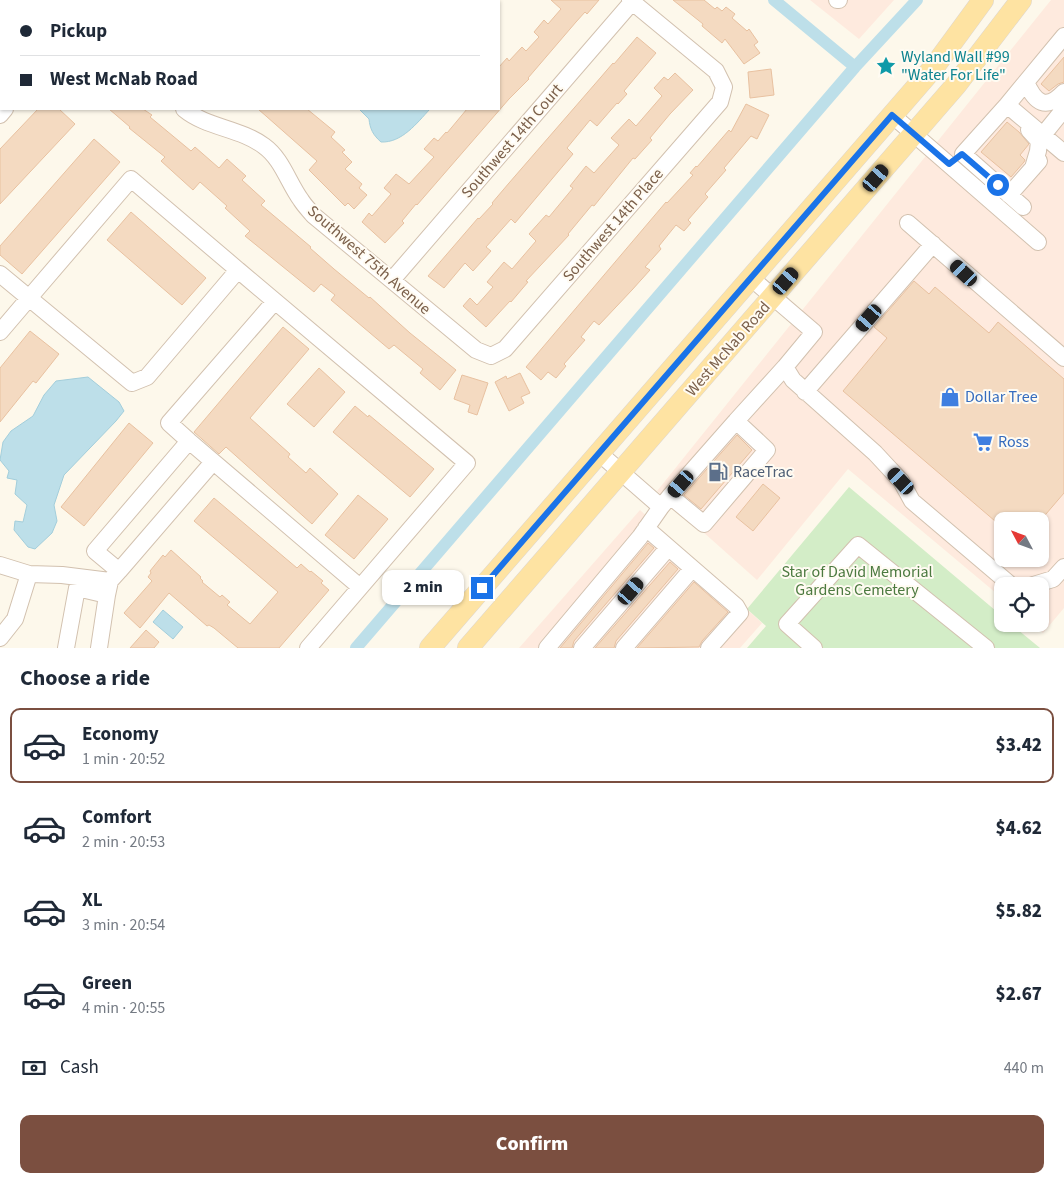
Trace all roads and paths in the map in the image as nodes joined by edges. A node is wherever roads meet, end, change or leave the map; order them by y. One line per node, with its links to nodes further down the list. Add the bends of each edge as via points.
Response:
1 (983, 0): 10 (main road, West McNab Road, via 934,67)
2 (1021, 0): 11 (main road, West McNab Road)
3 (631, 1): 24 (street, Southwest 14th Court); 29 (street, Southwest 14th Place, via 716,71 724,87 720,102 505,349)
4 (1064, 36): 5 (street)
5 (1026, 82): 6 (street, via 1031,94 1048,104); 7 (street)
6 (1064, 92)
7 (1011, 108): 12 (street); 13 (street); 15 (street, via 1014,118 1039,141)
8 (1064, 109): 12 (street)
9 (186, 110): 24 (street, Southwest 75th Avenue, via 205,122 247,136 265,146 277,158 300,200 313,215)
10 (892, 115): 11 (street); 23 (main road, West McNab Road)
11 (914, 134): 14 (street); 25 (main road, West McNab Road)
12 (1053, 144): 15 (street)
13 (962, 154): 14 (street); 16 (street)
14 (949, 164): 19 (street)
15 (1032, 168): 16 (street)
16 (1009, 195): 17 (street)
17 (1023, 207)
18 (908, 224): 20 (street)
19 (1038, 242)
20 (933, 244): 30 (street); 32 (street)
21 (238, 270): 26 (street, via 146,377 132,383); 26 (street, via 131,179); 27 (street)
22 (0, 274): 26 (street)
23 (751, 278): 25 (street); 35 (main road, West McNab Road)
24 (392, 280): 29 (street, Southwest 75th Avenue, via 476,350)
25 (773, 296): 31 (street, via 814,332); 37 (main road, West McNab Road)
26 (29, 298): 28 (street)
27 (275, 302): 34 (street, via 169,423); 48 (street, via 467,463)
28 (0, 332)
29 (491, 356)
30 (1064, 358)
31 (785, 367): 32 (street); 33 (street)
32 (806, 392): 45 (street, via 875,453 901,481 912,502)
33 (736, 421): 38 (street); 38 (street, via 767,450 704,524)
34 (189, 441): 36 (street); 47 (street, via 95,551)
35 (599, 453): 37 (street); 53 (main road, West McNab Road)
36 (213, 462): 47 (street); 48 (street)
37 (620, 473): 38 (street); 54 (main road, West McNab Road)
38 (666, 502): 39 (street)
39 (646, 528): 40 (street); 55 (street)
40 (668, 548): 43 (street); 56 (street)
41 (0, 566): 44 (street)
42 (1064, 567): 46 (street)
43 (692, 569): 57 (street); 58 (street, via 740,613)
44 (29, 574): 47 (street); 49 (street, via 15,619)
45 (1001, 577)
46 (1049, 581)
47 (112, 582): 50 (street, via 77,588); 51 (street)
48 (360, 587): 52 (street)
49 (0, 638)
50 (66, 648)
51 (99, 648)
52 (308, 648)
53 (430, 648)
54 (468, 648)
55 (547, 648)
56 (582, 648)
57 (624, 648)
58 (709, 648)
59 (814, 648): 60 (street, via 787,624 858,545)
60 (986, 648)

